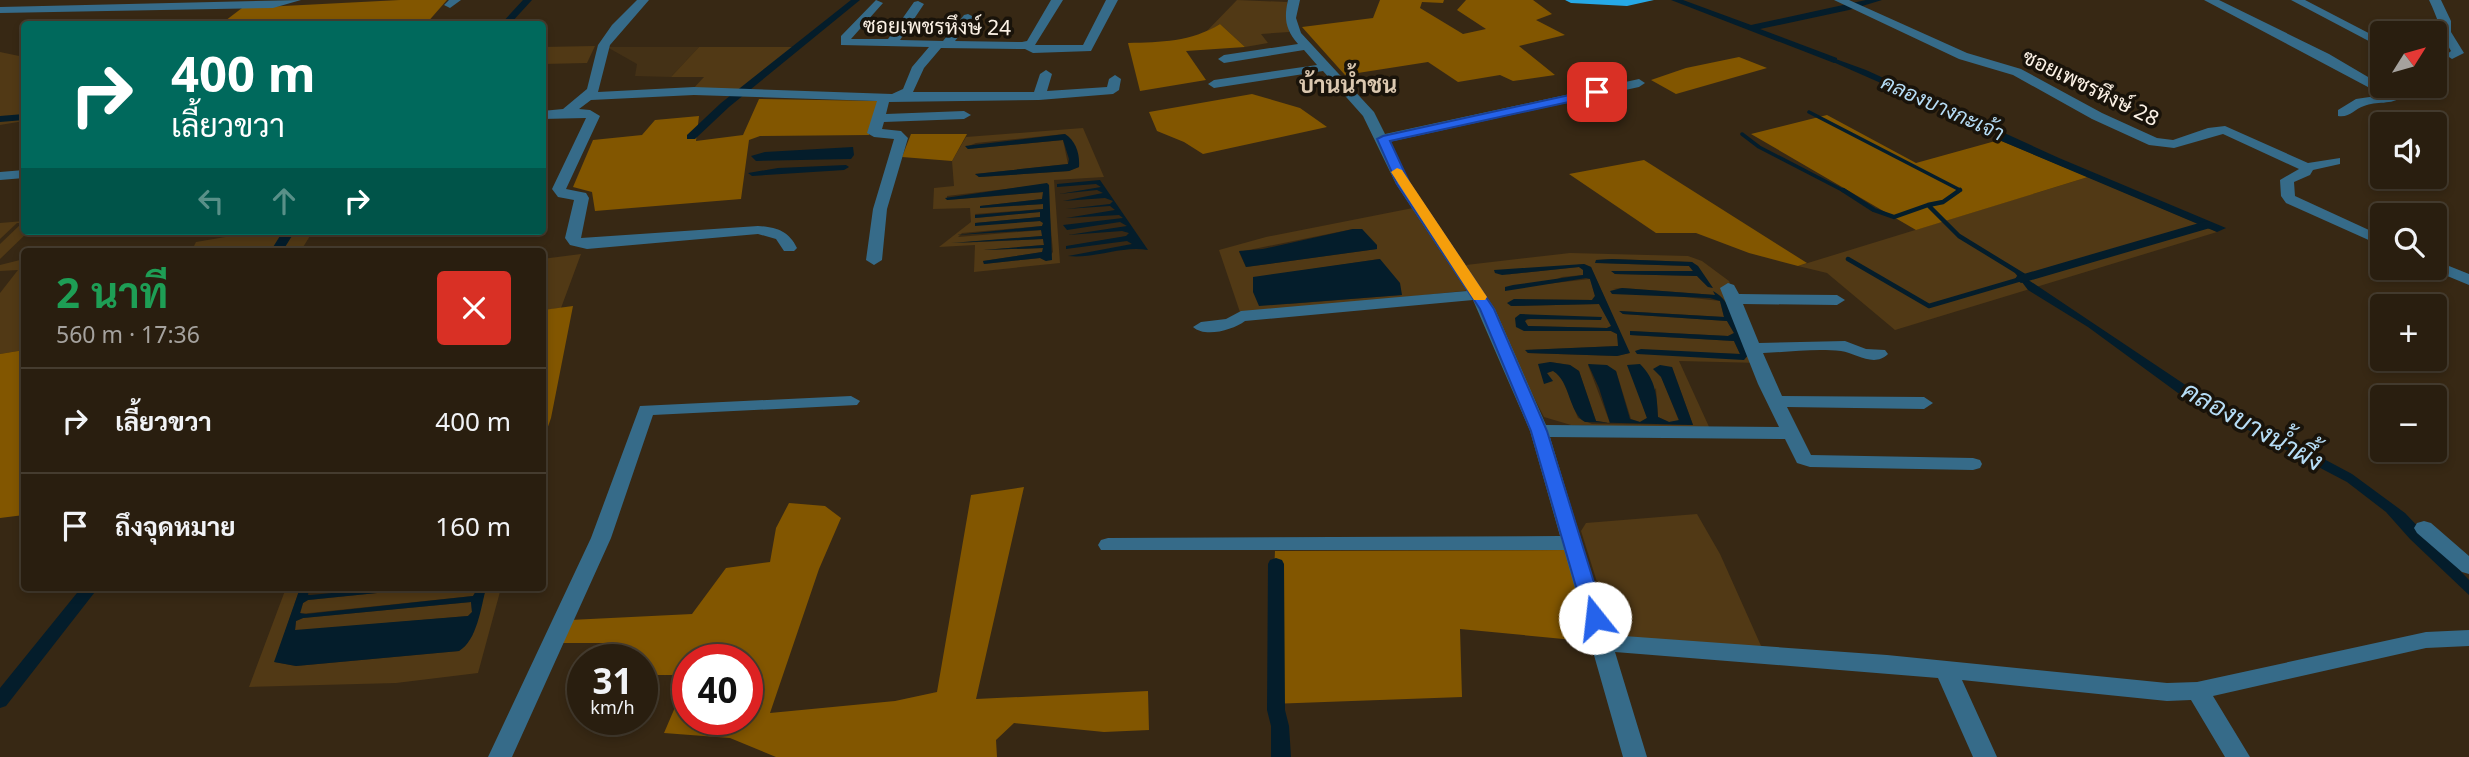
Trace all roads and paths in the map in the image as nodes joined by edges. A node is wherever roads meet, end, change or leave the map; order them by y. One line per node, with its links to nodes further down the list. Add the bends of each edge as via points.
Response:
1 (66, 0): 16 (street)
2 (295, 0): 16 (street, via 273,5)
3 (643, 0): 34 (street, via 605,42 601,71)
4 (1057, 0): 22 (street, ซอยเพชรหึงษ์ 24)
5 (1112, 0): 22 (street, via 1087,48 1033,49)
6 (1294, 0): 23 (street, via 1291,25)
7 (1571, 0): 13 (main road)
8 (1648, 0): 13 (main road)
9 (1840, 0): 46 (street, ซอยเพชรหึงษ์ 28, via 1963,56 2017,72 2154,142 2175,144 2225,130)
10 (2210, 0): 40 (street, via 2396,97 2364,101)
11 (2297, 0): 19 (street)
12 (2435, 0): 24 (street, via 2445,32 2458,53)
13 (1599, 1)
14 (877, 3): 20 (street, ซอยเพชรหึงษ์ 24, via 844,41)
15 (918, 4): 20 (street)
16 (56, 8): 17 (street)
17 (0, 10)
18 (968, 17): 21 (street)
19 (2370, 39)
20 (891, 44): 21 (street, ซอยเพชรหึงษ์ 24)
21 (942, 45): 22 (street, ซอยเพชรหึงษ์ 24); 35 (street, via 918,67 908,91)
22 (1027, 45)
23 (1306, 46): 25 (street); 26 (street)
24 (2452, 55)
25 (1224, 59)
26 (1326, 67): 32 (street); 44 (street)
27 (1046, 74): 37 (street)
28 (1081, 76): 33 (street)
29 (1005, 79): 36 (street)
30 (1115, 79): 33 (street, via 1113,90)
31 (1639, 83): 44 (street)
32 (1214, 84)
33 (1079, 93): 37 (street)
34 (589, 96): 38 (street, via 694,92); 39 (street)
35 (901, 96): 36 (street); 38 (street)
36 (1002, 96): 37 (street)
37 (1039, 96)
38 (884, 98): 43 (street)
39 (567, 113): 41 (street); 50 (street, via 593,116 559,189 582,198 575,242 758,230 783,236)
40 (2343, 113)
41 (546, 115)
42 (964, 115): 43 (street)
43 (878, 118): 51 (street, via 874,132 901,138 880,209)
44 (1383, 139): 54 (street, via 1403,184)
45 (2335, 161): 46 (street)
46 (2306, 167): 49 (street, via 2305,172 2287,180 2291,200)
47 (21, 174): 48 (street)
48 (0, 176)
49 (2370, 236)
50 (789, 248)
51 (874, 260)
52 (2447, 271): 53 (street)
53 (2469, 280)
54 (1479, 295): 56 (street, via 1241,316 1230,324); 62 (street)
55 (1837, 300): 57 (street, via 1730,293)
56 (1201, 327)
57 (1752, 348): 58 (street, via 1844,346 1863,354); 60 (street)
58 (1879, 354)
59 (851, 401): 73 (street, via 646,411 601,538)
60 (1775, 401): 61 (street); 63 (street)
61 (1924, 403)
62 (1539, 431): 63 (street); 66 (street)
63 (1790, 432): 64 (street, via 1801,456 1810,461)
64 (1973, 464)
65 (2424, 528): 68 (street)
66 (1574, 543): 67 (street); 70 (street)
67 (1108, 545)
68 (2469, 567)
69 (2469, 638): 72 (street, via 2426,640)
70 (1602, 643): 71 (street); 74 (street)
71 (1946, 670): 72 (street); 75 (street)
72 (2197, 691): 76 (street)
73 (500, 757)
74 (1635, 757)
75 (1985, 757)
76 (2238, 757)

